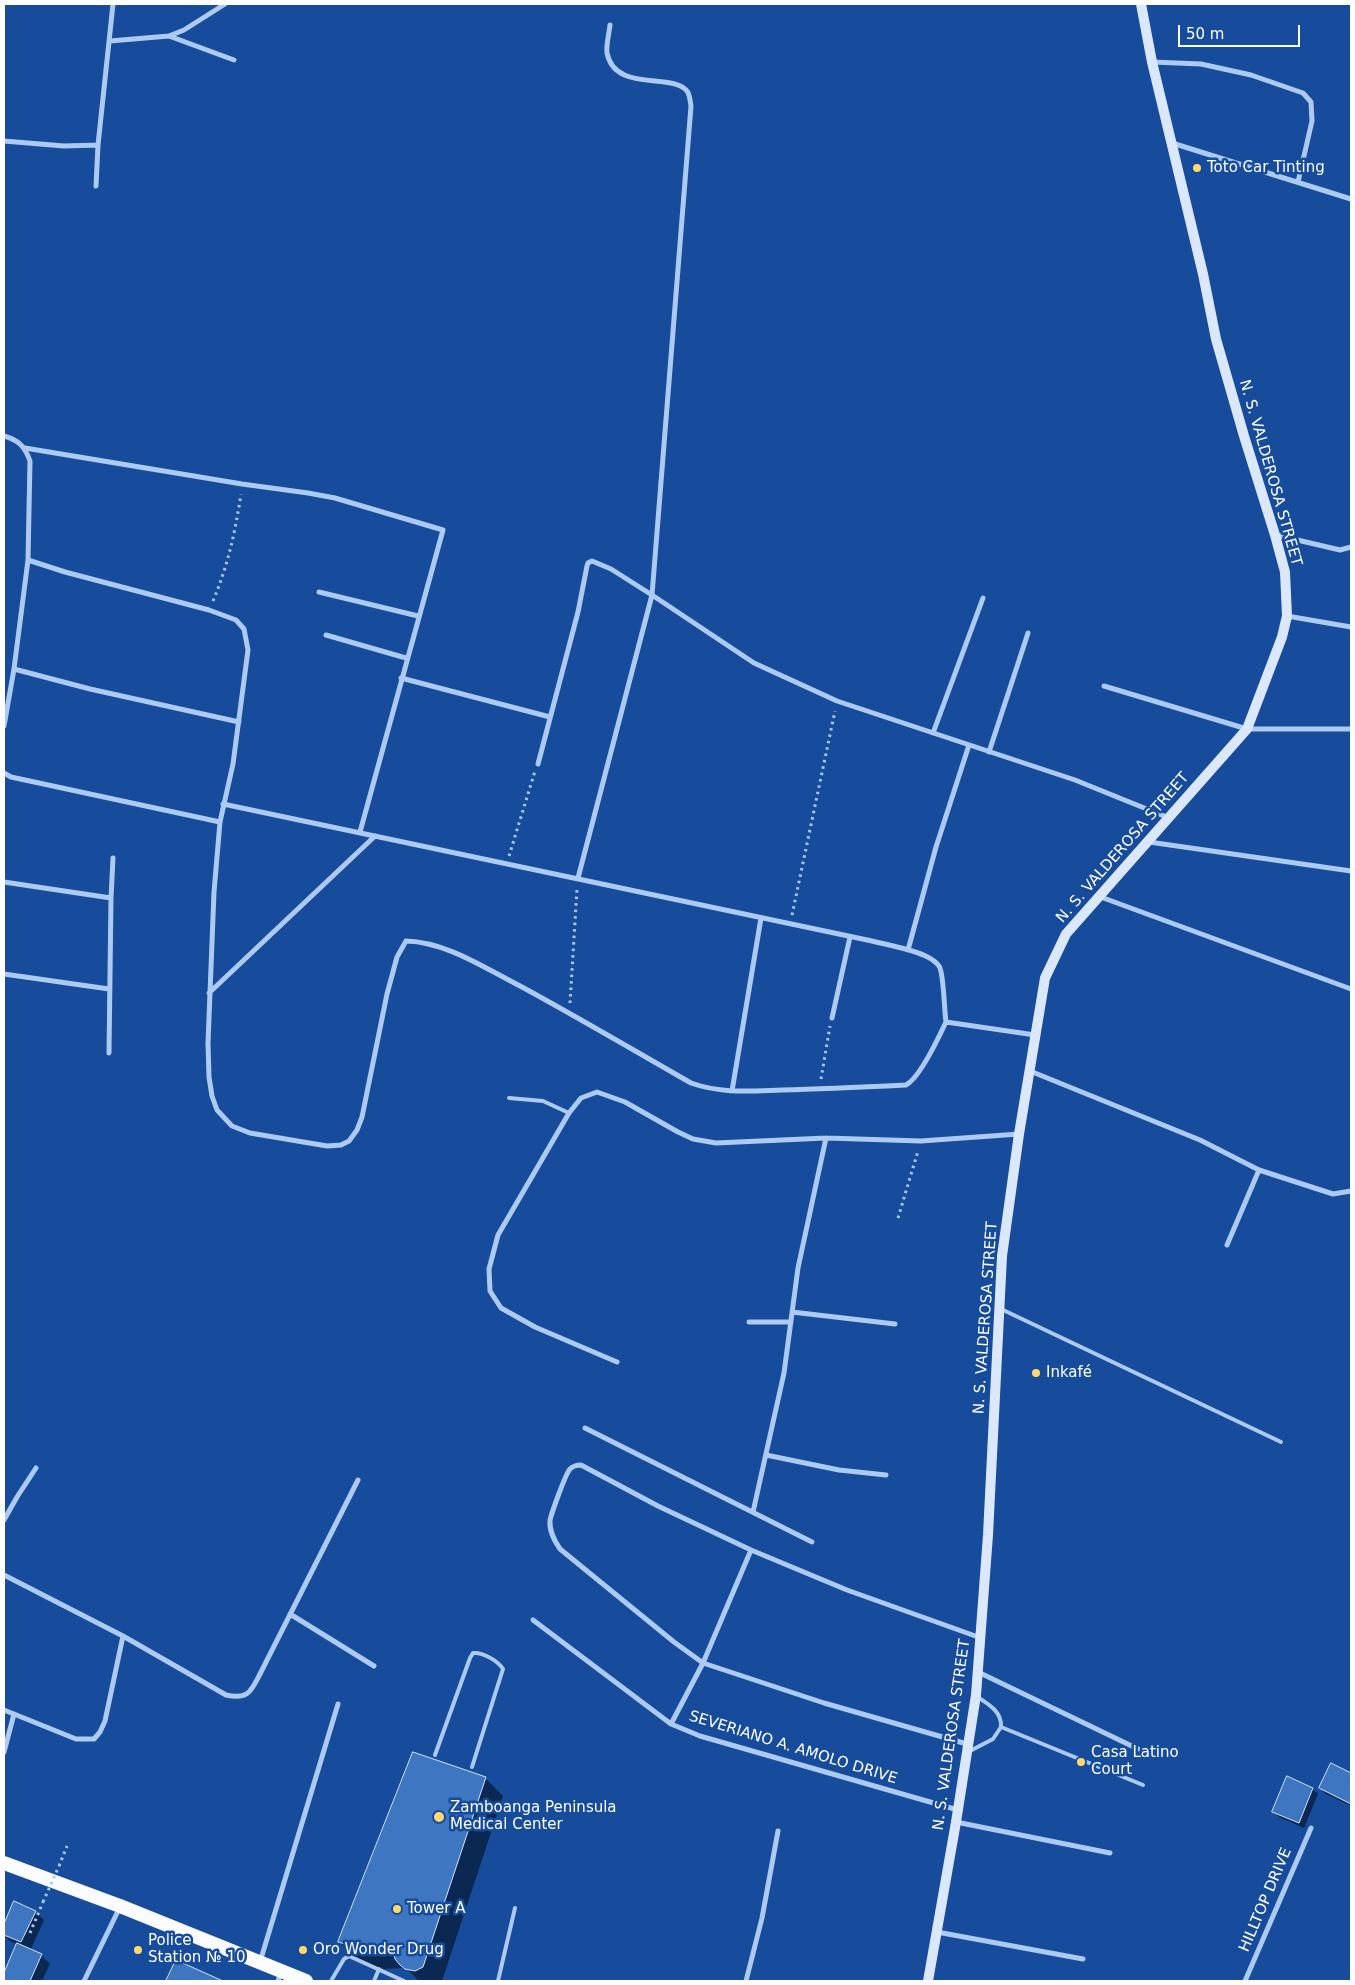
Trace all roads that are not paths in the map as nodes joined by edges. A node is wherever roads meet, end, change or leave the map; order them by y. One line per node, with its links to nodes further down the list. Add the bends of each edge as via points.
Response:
1 (114, 4): 6 (street)
2 (226, 4): 5 (street)
3 (1141, 4): 8 (main road, N. S. VALDEROSA STREET)
4 (610, 26): 21 (street, via 607,52 616,69 628,77 686,89 691,106)
5 (169, 36): 6 (street); 7 (street)
6 (110, 41): 11 (street)
7 (234, 60)
8 (1152, 62): 10 (main road, N. S. VALDEROSA STREET); 12 (street, via 1202,64 1251,75 1304,93 1311,102 1312,121)
9 (4, 141): 11 (street)
10 (1172, 142): 12 (street); 17 (main road, N. S. VALDEROSA STREET, via 1216,339)
11 (98, 145): 13 (street)
12 (1298, 182): 14 (street)
13 (96, 186)
14 (1351, 199)
15 (4, 436): 16 (street, via 18,441)
16 (25, 448): 19 (street, via 30,462); 23 (street, via 335,498 443,530)
17 (1276, 535): 18 (street, via 1340,550); 24 (main road, N. S. VALDEROSA STREET, via 1285,572)
18 (1351, 547)
19 (28, 560): 29 (street); 33 (street, via 236,620 244,630 248,650)
20 (319, 592): 23 (street)
21 (652, 595): 32 (street, via 611,569 592,561 588,563); 37 (street, via 754,663 838,701); 50 (street)
22 (982, 598): 37 (street)
23 (418, 616): 28 (street)
24 (1287, 616): 25 (street); 35 (main road, N. S. VALDEROSA STREET)
25 (1351, 627)
26 (1028, 633): 39 (street)
27 (326, 635): 28 (street)
28 (406, 658): 30 (street)
29 (14, 669): 33 (street); 34 (street)
30 (401, 678): 32 (street); 45 (street)
31 (1104, 686): 35 (street)
32 (550, 717): 40 (street)
33 (238, 722): 42 (street, via 233,764)
34 (4, 726)
35 (1247, 729): 36 (street); 43 (main road, N. S. VALDEROSA STREET)
36 (1351, 730)
37 (933, 733): 38 (street)
38 (969, 745): 39 (street); 56 (street, via 936,847)
39 (989, 752): 43 (street, via 1075,780)
40 (538, 764)
41 (4, 773): 44 (street)
42 (223, 804): 44 (street); 45 (street)
43 (1169, 818): 47 (main road, N. S. VALDEROSA STREET)
44 (220, 822): 60 (street)
45 (360, 832): 46 (street)
46 (376, 836): 50 (street); 60 (street)
47 (1149, 842): 49 (street); 52 (main road, N. S. VALDEROSA STREET)
48 (113, 858): 53 (street)
49 (1351, 871)
50 (578, 878): 54 (street)
51 (4, 882): 53 (street)
52 (1098, 896): 59 (street); 63 (main road, N. S. VALDEROSA STREET, via 1066,934 1045,978)
53 (110, 898): 58 (street)
54 (760, 918): 55 (street); 66 (street)
55 (850, 938): 56 (street); 61 (street)
56 (908, 950): 62 (street, via 931,958 940,969)
57 (4, 974): 58 (street)
58 (109, 989): 64 (street)
59 (1351, 989)
60 (209, 993): 66 (street, via 212,1096 217,1110 232,1126 250,1132 327,1146 341,1146 349,1141 362,1117 386,994 397,957 406,941 423,941 471,960 691,1083 710,1090)
61 (832, 1018)
62 (946, 1022): 63 (street); 66 (street, via 931,1053 909,1083)
63 (1036, 1035): 65 (main road, N. S. VALDEROSA STREET)
64 (109, 1053)
65 (1030, 1071): 69 (main road, N. S. VALDEROSA STREET); 71 (street, via 1200,1140)
66 (732, 1091)
67 (509, 1098): 68 (lane, via 543,1101)
68 (569, 1113): 70 (street, via 581,1098 597,1092 625,1102 678,1132 702,1141); 79 (street, via 498,1235 489,1269 490,1292 501,1308 535,1327)
69 (1019, 1134): 70 (street, via 921,1141); 74 (main road, N. S. VALDEROSA STREET, via 1002,1256)
70 (826, 1138): 75 (street, via 798,1268)
71 (1259, 1170): 72 (street, via 1333,1194); 73 (street)
72 (1351, 1191)
73 (1227, 1245)
74 (999, 1308): 81 (lane); 94 (main road, N. S. VALDEROSA STREET)
75 (792, 1312): 77 (street); 78 (street)
76 (749, 1322): 77 (street)
77 (791, 1322): 82 (street, via 784,1373)
78 (895, 1324)
79 (617, 1362)
80 (585, 1428): 86 (street)
81 (1281, 1442)
82 (766, 1455): 84 (street, via 839,1470); 86 (street)
83 (36, 1468): 87 (street)
84 (886, 1474)
85 (358, 1480): 91 (street)
86 (753, 1512): 88 (street)
87 (4, 1520)
88 (812, 1542)
89 (751, 1550): 94 (street, via 847,1590); 95 (street); 95 (street, via 581,1465 571,1468 566,1475 550,1520 552,1537 560,1549)
90 (4, 1575): 93 (street)
91 (290, 1614): 93 (street, via 251,1691 237,1698 226,1696); 96 (street)
92 (533, 1620): 102 (street, SEVERIANO A. AMOLO DRIVE)
93 (123, 1636): 101 (street, via 105,1721 94,1739 76,1739)
94 (981, 1638): 97 (main road, N. S. VALDEROSA STREET)
95 (703, 1663): 102 (street); 104 (street)
96 (374, 1666)
97 (978, 1672): 98 (main road, N. S. VALDEROSA STREET); 105 (street)
98 (976, 1695): 103 (lane, via 995,1709); 104 (main road, N. S. VALDEROSA STREET)
99 (338, 1704): 120 (street)
100 (4, 1710): 101 (street)
101 (14, 1714): 106 (street)
102 (671, 1724): 110 (street, SEVERIANO A. AMOLO DRIVE, via 700,1736)
103 (1001, 1727): 104 (lane, via 993,1739); 109 (lane)
104 (966, 1749): 110 (main road, N. S. VALDEROSA STREET)
105 (1138, 1749)
106 (4, 1752)
107 (435, 1755): 108 (lane, via 470,1658 478,1652 500,1664 503,1670)
108 (472, 1767)
109 (1143, 1785)
110 (958, 1810): 111 (main road, N. S. VALDEROSA STREET)
111 (956, 1822): 114 (street); 118 (main road, N. S. VALDEROSA STREET)
112 (1311, 1828): 131 (street, HILLTOP DRIVE)
113 (778, 1831): 129 (street, via 762,1918)
114 (1110, 1853)
115 (4, 1865): 116 (highway)
116 (120, 1906): 120 (highway); 123 (street)
117 (515, 1908): 128 (lane)
118 (937, 1932): 119 (street); 130 (main road, N. S. VALDEROSA STREET)
119 (1083, 1959)
120 (260, 1962): 122 (highway)
121 (378, 1969): 125 (lane, via 349,1956); 126 (lane); 127 (lane)
122 (280, 1976): 124 (highway)
123 (84, 1981)
124 (306, 1981)
125 (331, 1981)
126 (374, 1981)
127 (404, 1981)
128 (498, 1981)
129 (746, 1981)
130 (928, 1981)
131 (1245, 1981)

